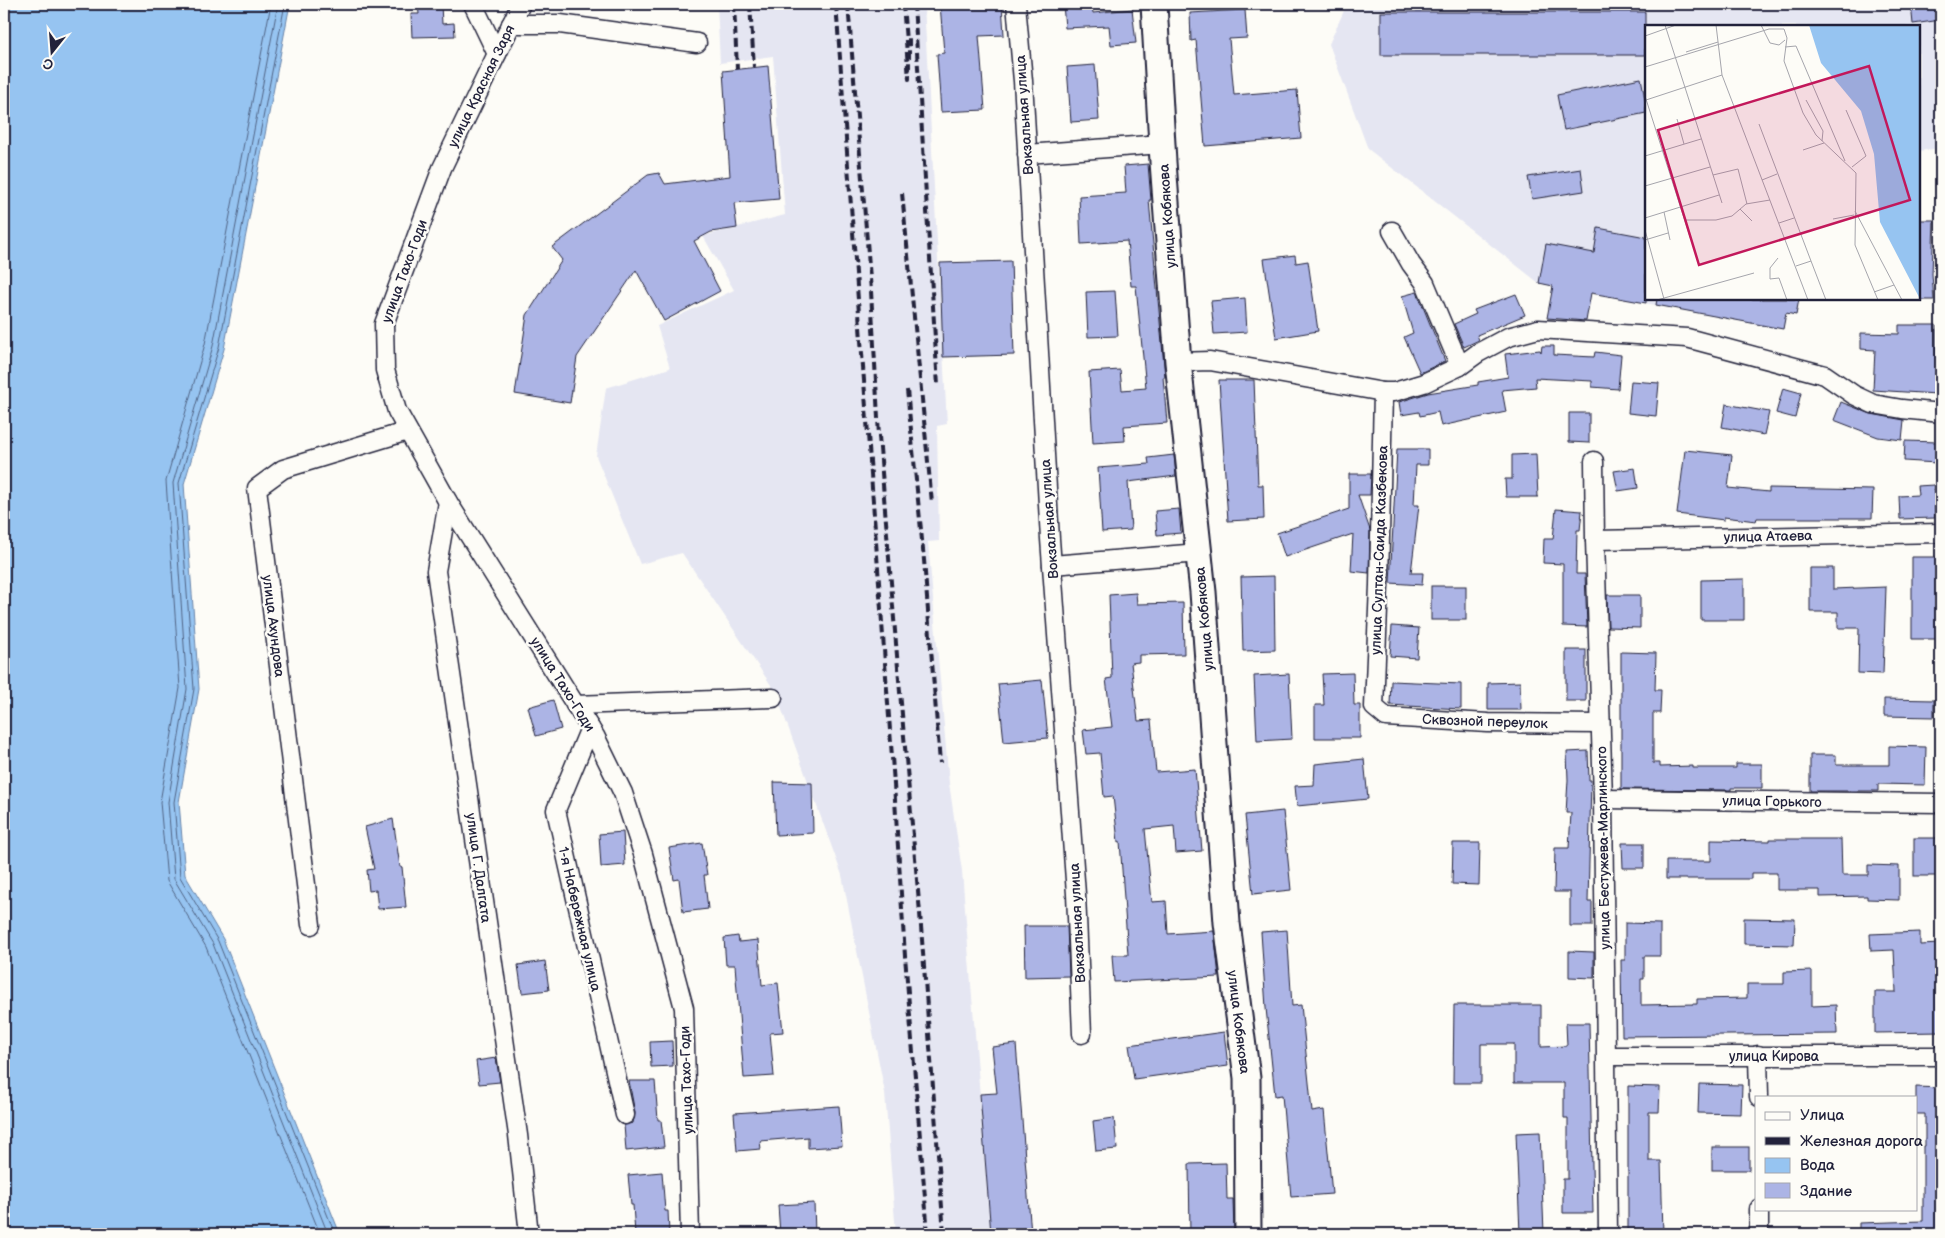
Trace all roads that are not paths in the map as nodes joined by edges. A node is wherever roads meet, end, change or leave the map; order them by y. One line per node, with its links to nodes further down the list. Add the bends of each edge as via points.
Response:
1 (473, 4): 7 (street)
2 (521, 4): 5 (street, улица Красная Заря)
3 (1016, 4): 9 (street, Вокзальная улица)
4 (1154, 4): 8 (street, улица Кобякова)
5 (511, 24): 6 (street, via 560,24); 7 (street, улица Красная Заря)
6 (697, 43)
7 (497, 54): 10 (street, улица Красная Заря)
8 (1162, 144): 9 (street); 12 (street, улица Кобякова)
9 (1027, 154): 22 (street, Вокзальная улица)
10 (442, 168): 16 (street, улица Тахо-Годи, via 384,324 385,370 397,411)
11 (1392, 232): 13 (street, via 1425,283)
12 (1178, 362): 14 (street, via 1210,361); 21 (street, улица Кобякова)
13 (1460, 366): 14 (street, via 1409,389); 15 (street, via 1508,337 1538,328 1687,338 1825,376 1854,396 1873,404)
14 (1383, 392): 25 (street, улица Султан-Саида Казбекова)
15 (1941, 412)
16 (408, 431): 18 (street, улица Тахо-Годи); 30 (street, улица Ахундова, via 283,468 257,488)
17 (1594, 461): 20 (street, улица Бестужева-Марлинского)
18 (448, 502): 24 (street, улица Тахо-Годи); 38 (street, улица Г. Далгата, via 436,571 518,1135)
19 (1941, 533): 20 (street, улица Атаева)
20 (1595, 540): 26 (street, улица Бестужева-Марлинского)
21 (1199, 553): 22 (street); 40 (street, улица Кобякова, via 1227,923 1246,1078)
22 (1052, 564): 31 (street, Вокзальная улица, via 1076,894)
23 (773, 698): 24 (street)
24 (576, 705): 27 (street, улица Тахо-Годи)
25 (1374, 707): 26 (street, Сквозной переулок, via 1386,717 1488,723)
26 (1600, 724): 28 (street, улица Бестужева-Марлинского)
27 (590, 728): 36 (street, 1-я Набережная улица, via 556,810); 39 (street, улица Тахо-Годи, via 623,793 643,854 684,1008)
28 (1603, 799): 29 (street, улица Горького); 33 (street, улица Бестужева-Марлинского)
29 (1941, 803)
30 (311, 925)
31 (1082, 1034)
32 (1758, 1055): 33 (street, улица Кирова); 34 (street, улица Кирова); 35 (street)
33 (1607, 1056): 41 (street, улица Бестужева-Марлинского)
34 (1941, 1056)
35 (1759, 1096)
36 (625, 1115)
37 (1759, 1210): 42 (street)
38 (529, 1234)
39 (690, 1234)
40 (1248, 1234)
41 (1608, 1234)
42 (1759, 1234)

